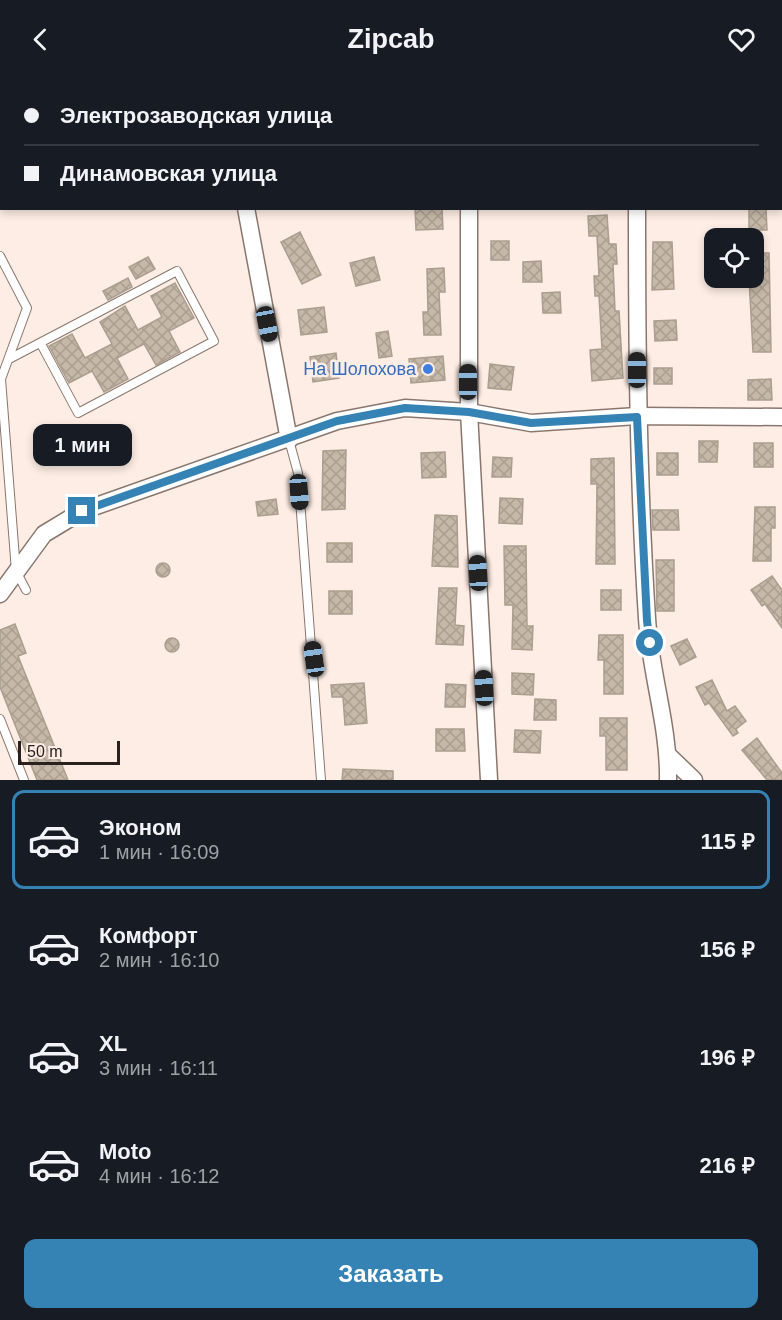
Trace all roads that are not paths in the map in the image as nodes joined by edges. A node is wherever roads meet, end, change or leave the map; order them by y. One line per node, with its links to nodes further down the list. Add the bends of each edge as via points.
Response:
1 (246, 210): 10 (street)
2 (469, 210): 7 (street)
3 (637, 210): 8 (street)
4 (0, 256): 6 (lane, via 27,308)
5 (41, 344): 5 (lane, via 177,271 214,340 78,413); 6 (lane)
6 (10, 358): 11 (lane, via 1,379)
7 (469, 412): 8 (street, via 531,423); 10 (street, via 405,408 337,421); 18 (street)
8 (637, 417): 9 (street); 15 (street, via 647,621)
9 (782, 417)
10 (289, 440): 11 (street, via 82,511 44,534); 17 (lane, via 298,473)
11 (16, 571): 12 (lane); 13 (street)
12 (26, 590)
13 (0, 594)
14 (0, 719): 16 (lane)
15 (668, 755): 19 (street); 20 (street)
16 (24, 780)
17 (321, 780)
18 (489, 780)
19 (668, 780)
20 (694, 780)

